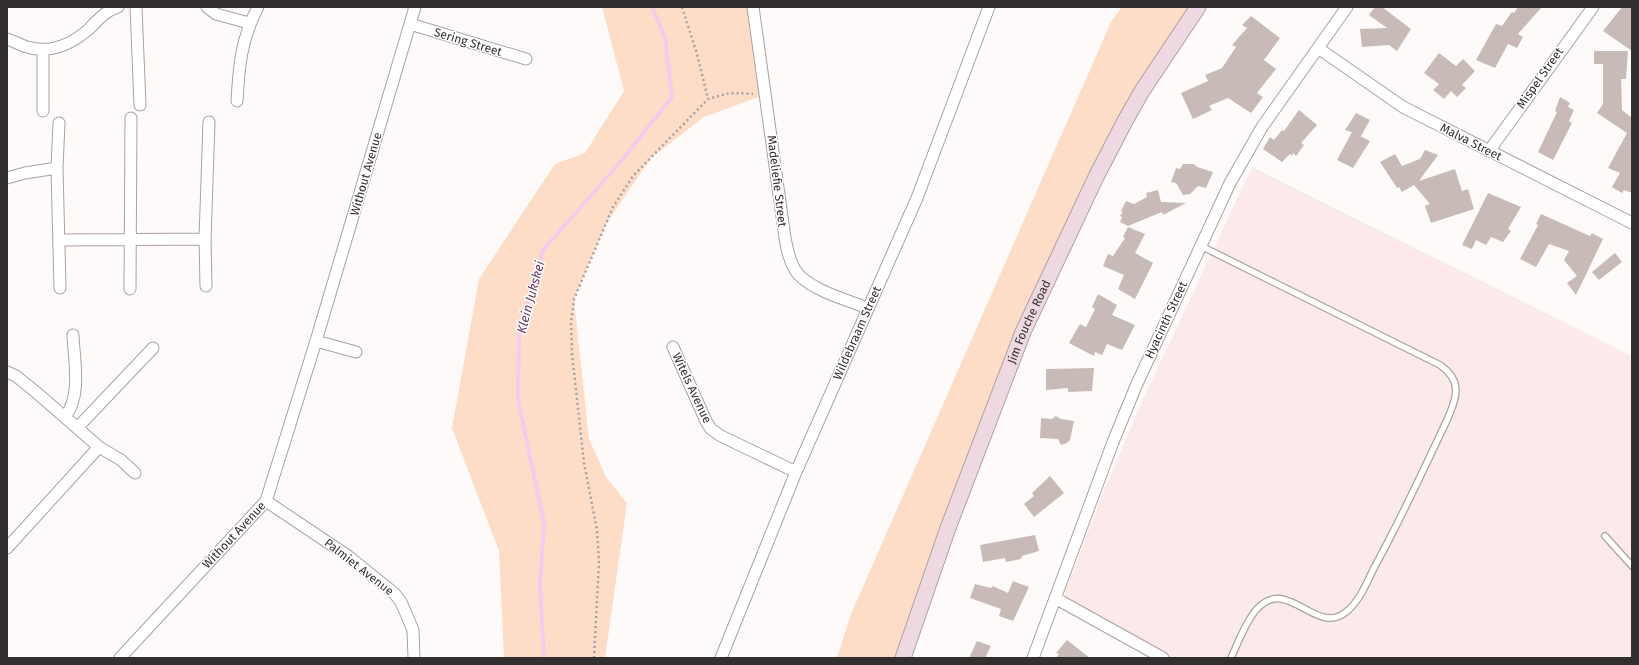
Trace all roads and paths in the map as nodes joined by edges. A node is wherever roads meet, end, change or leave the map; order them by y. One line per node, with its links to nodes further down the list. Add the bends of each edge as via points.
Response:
1 (118, 7): 12 (street)
2 (136, 7): 22 (street)
3 (207, 7): 13 (street, via 216,14)
4 (258, 7): 13 (street)
5 (415, 7): 14 (street, Without Avenue)
6 (682, 7): 20 (path, via 698,54)
7 (753, 7): 19 (street, Madeliefie Street)
8 (989, 7): 38 (street, Wildebraam Street, via 917,198)
9 (1198, 7): 59 (street, Jim Fouche Road, via 1125,121 1023,332 950,521)
10 (1347, 7): 16 (street, Hyacinth Street)
11 (1593, 7): 27 (street, Mispel Street)
12 (103, 10): 17 (street, via 77,38 61,47)
13 (249, 23): 21 (street, via 242,46)
14 (410, 24): 18 (street, Sering Street); 40 (street, Without Avenue)
15 (7, 40): 17 (street)
16 (1318, 48): 27 (street, Malva Street, via 1403,107); 34 (street, Hyacinth Street, via 1262,127 1230,183)
17 (43, 49): 23 (street)
18 (526, 59)
19 (766, 95): 20 (path, via 730,93); 38 (street, Madeliefie Street, via 785,238 792,265 802,279)
20 (708, 99): 57 (path, via 633,176 613,207 574,299 571,323 572,354 584,463 597,530 599,562)
21 (237, 101)
22 (140, 105)
23 (42, 111)
24 (131, 118): 33 (street)
25 (209, 122): 31 (street)
26 (59, 123): 28 (street)
27 (1489, 151): 30 (street, Malva Street)
28 (58, 168): 29 (street); 32 (street)
29 (7, 178)
30 (1632, 223)
31 (205, 239): 33 (street); 35 (street)
32 (60, 240): 33 (street); 36 (street)
33 (129, 240): 37 (street)
34 (1200, 246): 54 (street, Hyacinth Street, via 1136,386); 62 (lane, via 1440,365 1450,373 1456,387 1455,401 1444,427 1392,535 1353,606 1341,616 1330,618 1313,613 1289,600 1274,598 1266,601 1255,610)
35 (206, 286)
36 (60, 288)
37 (130, 289)
38 (868, 308): 48 (street, Wildebraam Street)
39 (73, 335): 45 (street, via 76,396 72,408)
40 (316, 340): 43 (street); 50 (street, Without Avenue)
41 (673, 347): 48 (street, Witels Avenue, via 711,429)
42 (153, 348): 46 (street)
43 (356, 352)
44 (7, 372): 45 (street, via 16,376)
45 (65, 417): 46 (street)
46 (78, 427): 47 (street)
47 (99, 447): 49 (street, via 121,460); 52 (street)
48 (796, 472): 58 (street, Wildebraam Street)
49 (135, 473)
50 (266, 501): 55 (street, Without Avenue); 56 (street, Palmiet Avenue, via 348,556 394,593 401,602 413,630)
51 (1605, 536): 53 (lane)
52 (7, 548)
53 (1632, 566)
54 (1055, 598): 60 (street, Hyacinth Street); 61 (street)
55 (120, 658)
56 (414, 658)
57 (594, 658)
58 (721, 658)
59 (902, 658)
60 (1033, 658)
61 (1163, 658)
62 (1231, 658)

